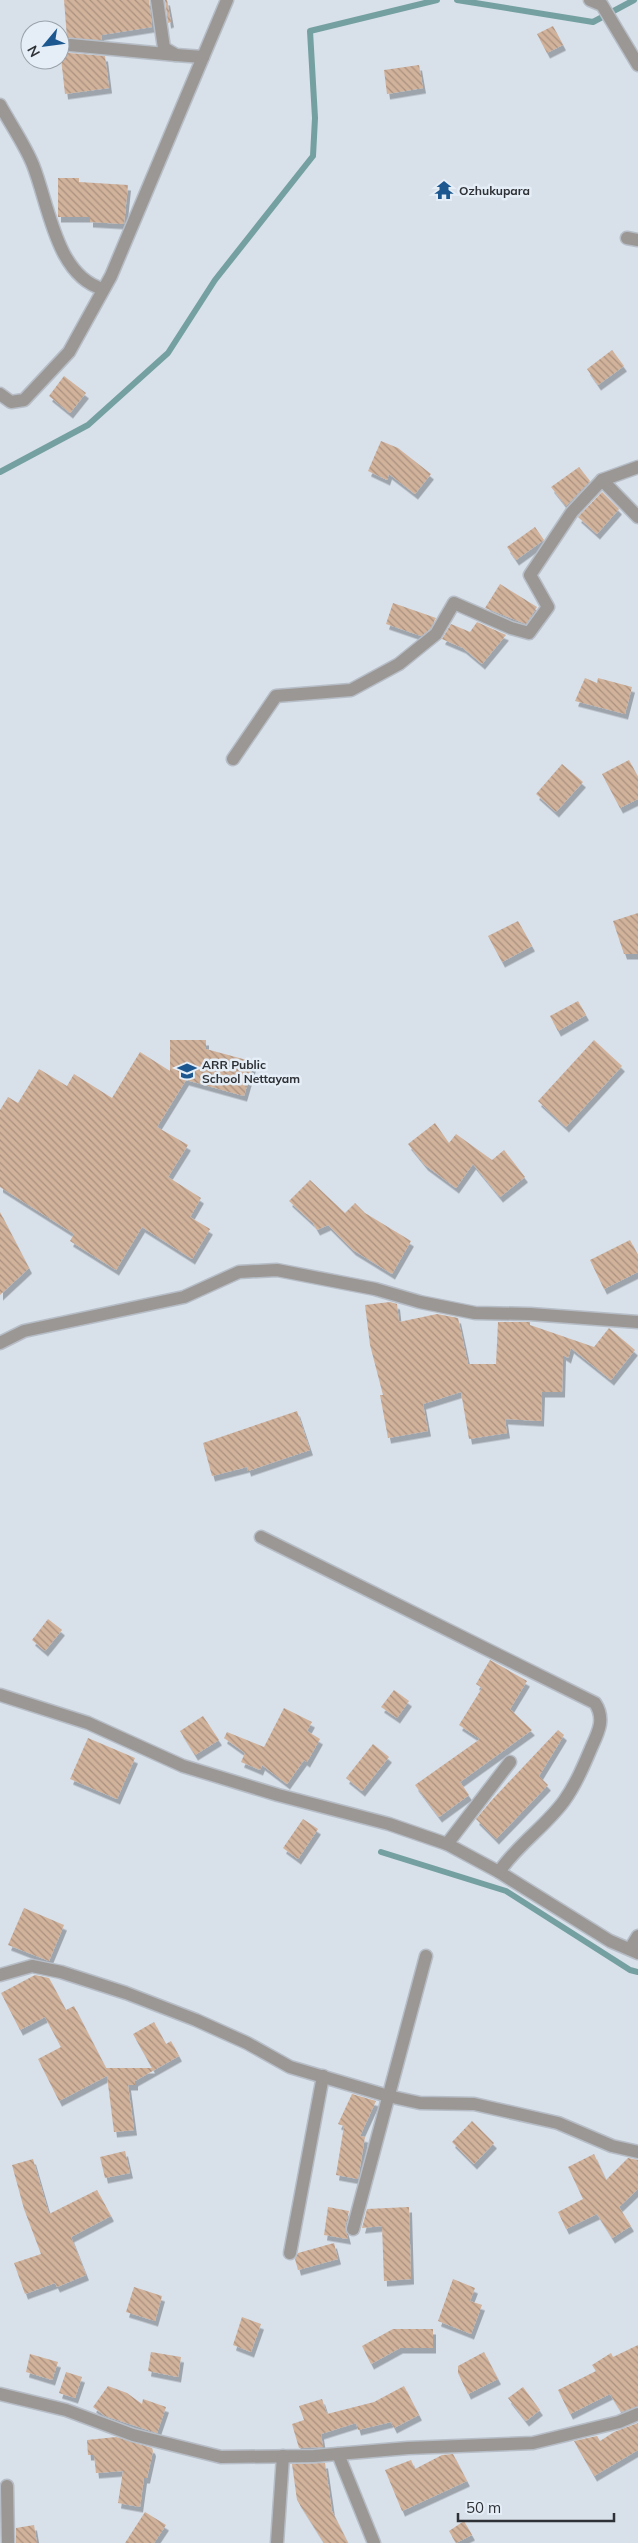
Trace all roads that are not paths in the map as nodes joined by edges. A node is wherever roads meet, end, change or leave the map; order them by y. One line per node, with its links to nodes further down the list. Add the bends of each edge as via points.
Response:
1 (157, 0): 5 (street, via 162,44 167,52)
2 (226, 0): 6 (street)
3 (590, 0): 7 (street, via 602,5)
4 (70, 45): 5 (street)
5 (176, 55): 6 (street)
6 (203, 57): 9 (street)
7 (638, 65)
8 (0, 105): 9 (street, via 33,164 56,235 71,266 90,285)
9 (104, 289): 10 (street, via 70,352 32,395 17,403)
10 (0, 394)
11 (638, 468): 12 (street)
12 (602, 480): 13 (street); 14 (street, via 572,512 530,575 548,607 529,633 454,603 436,634 400,664 351,690 276,696)
13 (638, 517)
14 (233, 760)
15 (638, 1322): 16 (street, via 475,1313 277,1270 239,1272 184,1297 24,1331)
16 (0, 1343)
17 (261, 1537): 21 (street, via 595,1703 600,1710 601,1725 582,1771 564,1802 509,1857)
18 (0, 1695): 20 (street, via 88,1723 183,1766 389,1824)
19 (510, 1762): 20 (street)
20 (447, 1844): 21 (street)
21 (499, 1872): 23 (street, via 610,1941)
22 (638, 1936): 23 (street)
23 (634, 1951)
24 (426, 1956): 27 (street)
25 (0, 1975): 26 (street, via 32,1966 126,1992 196,2020 290,2066)
26 (323, 2076): 27 (street); 30 (street)
27 (388, 2096): 28 (street, via 420,2103 474,2104 558,2123 612,2146); 29 (street)
28 (638, 2152)
29 (353, 2229)
30 (290, 2253)
31 (0, 2394): 34 (street, via 66,2410 133,2435 221,2457)
32 (638, 2414): 33 (street, via 619,2422 534,2443)
33 (338, 2454): 34 (street); 38 (street)
34 (284, 2456): 37 (street)
35 (7, 2486): 36 (street)
36 (8, 2543)
37 (277, 2543)
38 (374, 2543)

